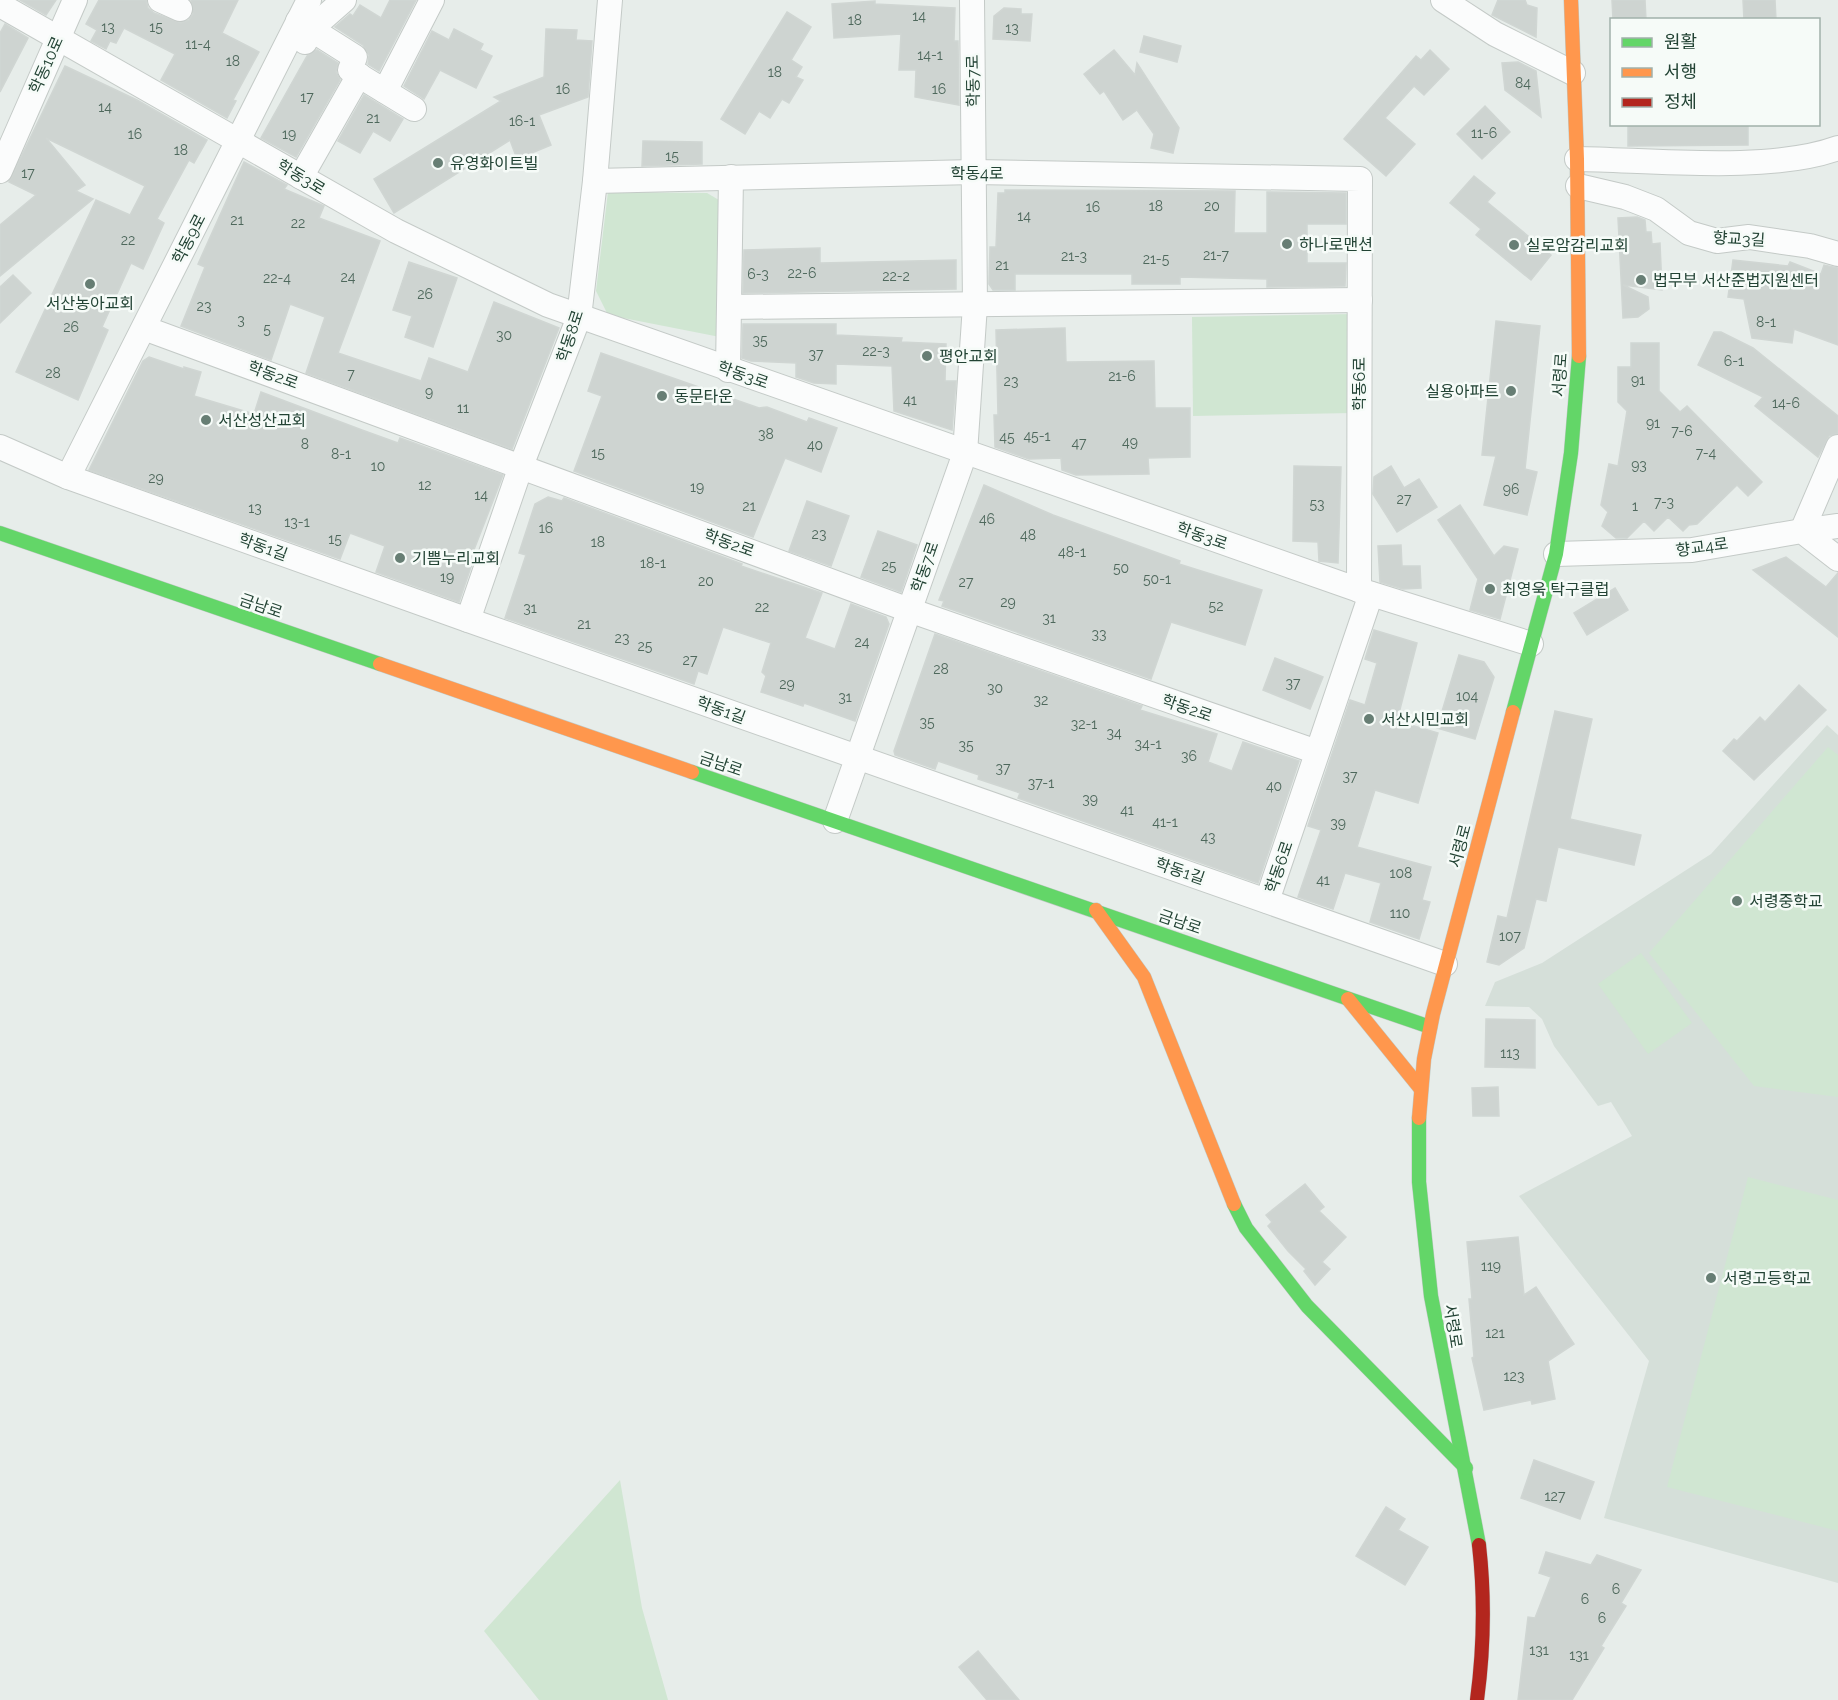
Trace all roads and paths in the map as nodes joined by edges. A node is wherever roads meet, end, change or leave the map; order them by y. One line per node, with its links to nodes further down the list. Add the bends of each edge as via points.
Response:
1 (75, 0): 10 (street, 학동10로)
2 (344, 0): 9 (street)
3 (432, 0): 13 (street)
4 (610, 0): 24 (street, 학동8로)
5 (972, 0): 20 (street, 학동7로)
6 (1443, 0): 11 (street, via 1495,34)
7 (1571, 0): 11 (street, 서령로)
8 (0, 5): 10 (street, 학동3로)
9 (306, 17): 12 (street, via 355,57 350,70); 16 (street, 학동9로)
10 (58, 38): 15 (street, 학동10로); 16 (street, 학동3로)
11 (1573, 73): 18 (street, 서령로)
12 (358, 75): 13 (street); 21 (street)
13 (385, 91): 14 (street)
14 (414, 109)
15 (9, 125): 19 (street, 학동10로)
16 (238, 140): 21 (street, 학동3로); 31 (street, 학동9로)
17 (1838, 148): 18 (street, via 1824,154 1768,161)
18 (1577, 159): 25 (street, 서령로)
19 (0, 171)
20 (974, 172): 22 (street, 학동4로); 23 (street, 학동4로); 28 (street, 학동7로)
21 (301, 177): 30 (street, 학동3로, via 438,254)
22 (731, 177): 24 (street, 학동4로); 29 (street)
23 (1360, 179): 27 (street, 학동6로)
24 (595, 181): 30 (street, 학동8로)
25 (1578, 186): 26 (street, 향교3길, via 1656,209 1689,233 1717,241 1749,237 1810,246); 41 (street, 서령로, via 1579,352 1571,453)
26 (1838, 255)
27 (1360, 300): 28 (street); 43 (street, 학동6로)
28 (975, 305): 29 (street); 35 (street, 학동7로)
29 (730, 307): 32 (street)
30 (579, 318): 32 (street, 학동3로); 36 (street, 학동8로)
31 (144, 327): 36 (street, 학동2로); 37 (street, 학동9로)
32 (728, 370): 35 (street, 학동3로)
33 (0, 447): 37 (street, 학동1길)
34 (1838, 447): 39 (street)
35 (964, 453): 43 (street, 학동3로); 44 (street, 학동7로)
36 (522, 466): 44 (street, 학동2로); 45 (street, 학동8로)
37 (68, 477): 45 (street, 학동1길)
38 (1838, 526): 39 (street, 향교4로)
39 (1802, 531): 41 (street, 향교4로, via 1692,550); 42 (street)
40 (0, 533): 49 (street, 금남로)
41 (1556, 554): 46 (street, 서령로)
42 (1838, 559)
43 (1365, 592): 46 (street, 학동3로); 47 (street, 학동6로)
44 (909, 610): 47 (street, 학동2로); 48 (street, 학동7로)
45 (468, 620): 48 (street, 학동1길)
46 (1531, 644): 52 (street, 서령로)
47 (1317, 752): 50 (street, 학동6로)
48 (857, 759): 49 (street, 학동7로); 50 (street, 학동1길)
49 (835, 821): 51 (street, 금남로)
50 (1267, 901): 52 (street, 학동1길)
51 (1096, 910): 53 (street, 금남로); 56 (street, via 1144,977 1226,1188 1246,1228 1307,1306)
52 (1445, 964): 54 (street, 서령로)
53 (1347, 997): 54 (street, 금남로); 55 (street)
54 (1430, 1027): 55 (street, 서령로)
55 (1421, 1089): 56 (street, 서령로, via 1420,1172 1428,1272 1444,1372)
56 (1466, 1468): 57 (street, 서령로, via 1482,1566)
57 (1485, 1655): 58 (street); 59 (street, 서령로)
58 (1464, 1692)
59 (1477, 1700)

